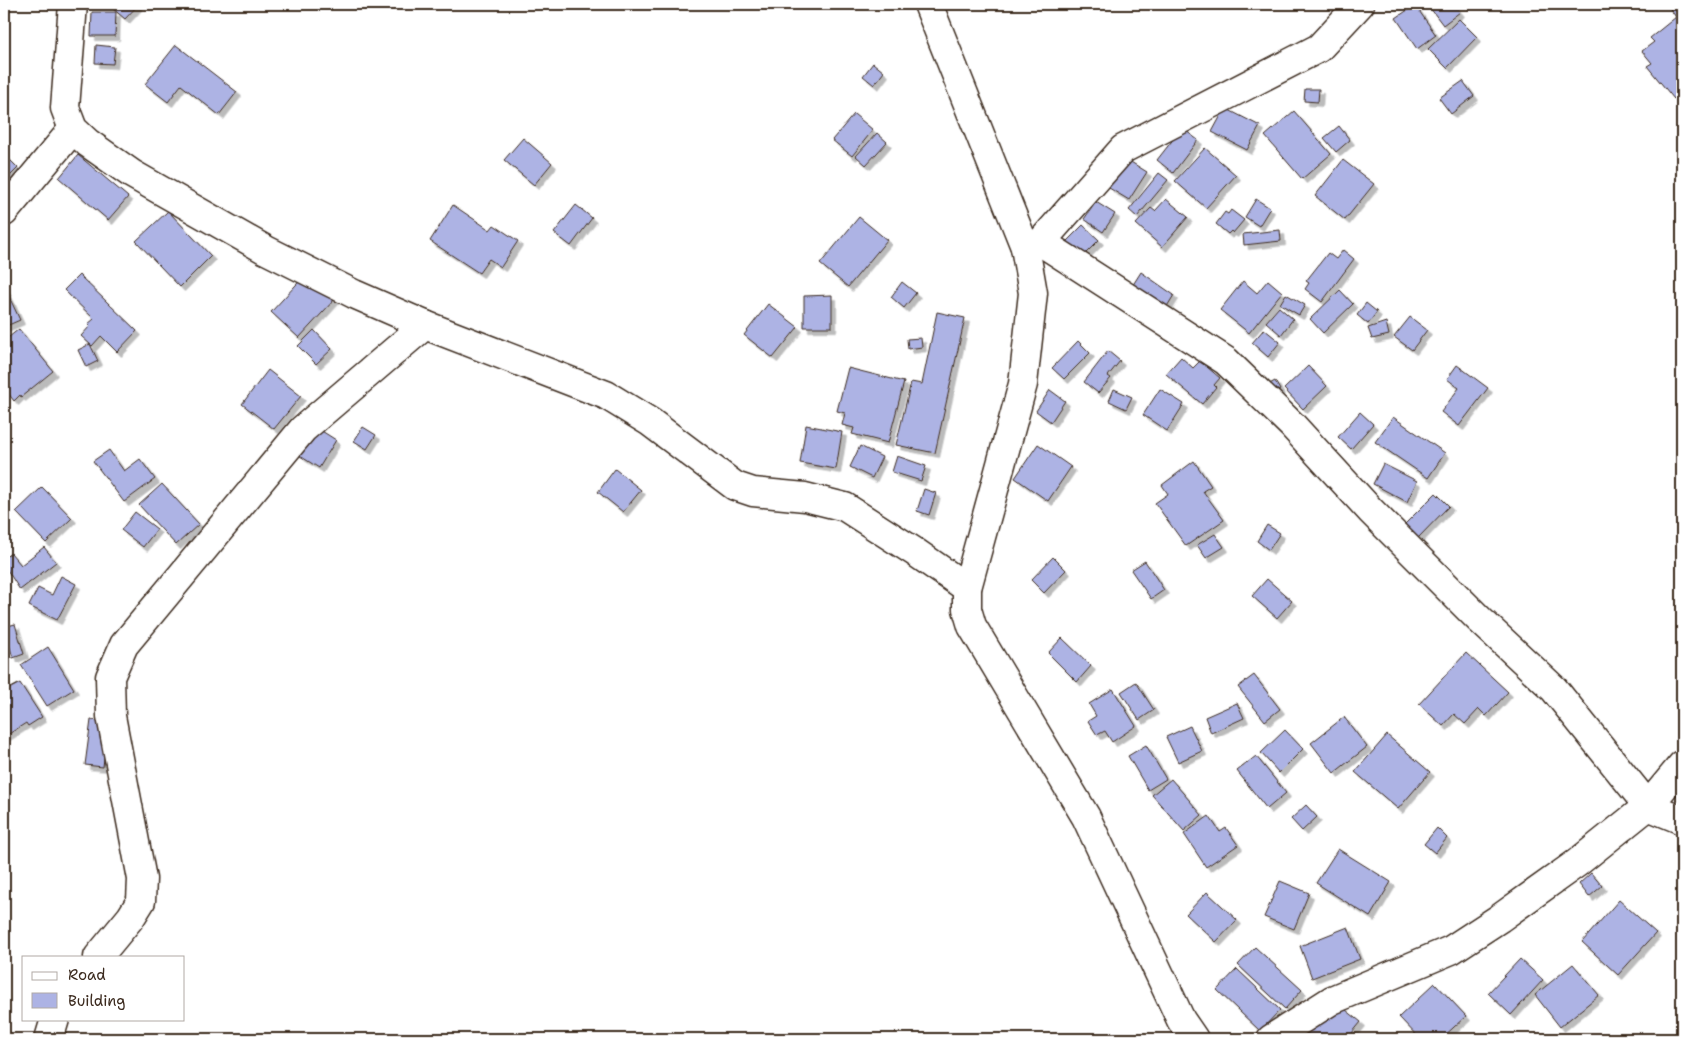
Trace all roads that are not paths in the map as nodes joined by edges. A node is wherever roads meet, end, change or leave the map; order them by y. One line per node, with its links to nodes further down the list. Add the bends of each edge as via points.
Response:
1 (74, 4): 4 (street, via 65,108)
2 (928, 4): 6 (street)
3 (1360, 4): 6 (street, via 1319,48 1122,149)
4 (73, 129): 5 (street); 7 (street, via 132,174 266,250)
5 (4, 212)
6 (1033, 245): 8 (street, via 1033,293 1023,384); 10 (street, via 1226,361 1466,606 1554,689)
7 (425, 325): 8 (street, via 606,395 650,422 734,486 845,507); 12 (street, via 303,429 124,645 110,678 111,716 142,879 141,901)
8 (967, 588): 15 (street, via 967,609 972,626 1086,817 1181,1020)
9 (1682, 766): 10 (street)
10 (1648, 806): 11 (street); 16 (street, via 1577,863 1451,950 1332,1000)
11 (1682, 820)
12 (99, 956)
13 (55, 1020): 14 (street)
14 (49, 1039)
15 (1194, 1039)
16 (1271, 1039)

